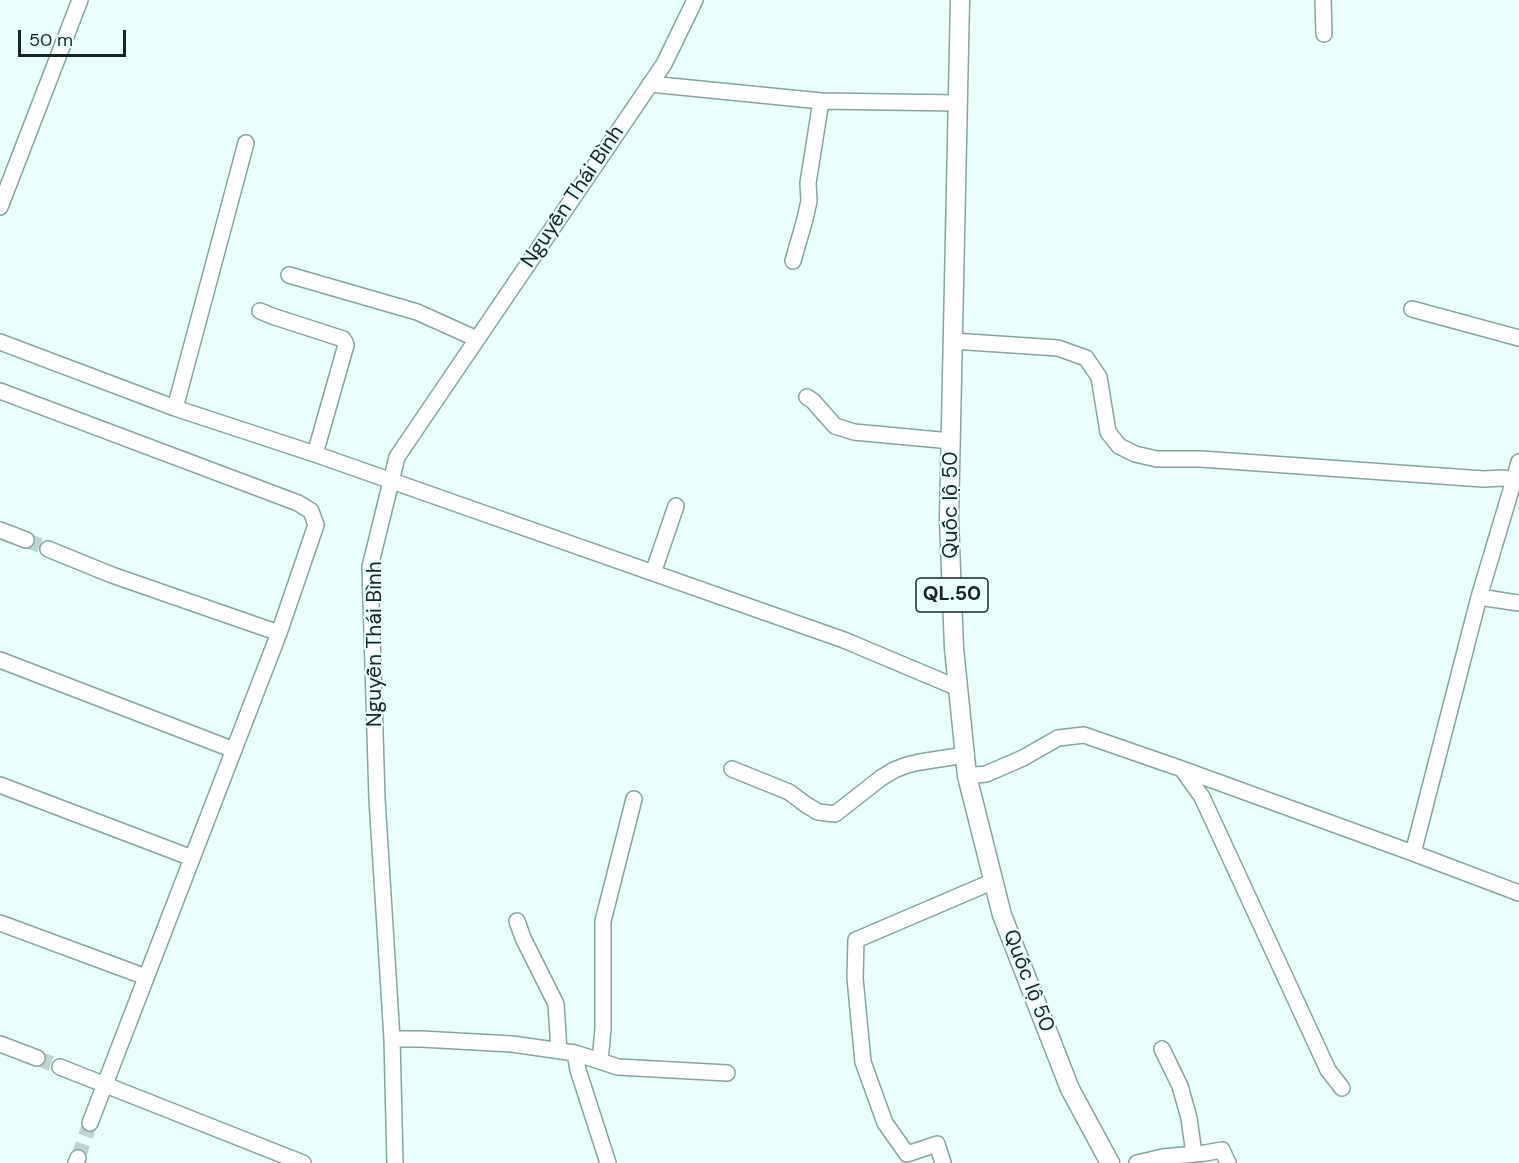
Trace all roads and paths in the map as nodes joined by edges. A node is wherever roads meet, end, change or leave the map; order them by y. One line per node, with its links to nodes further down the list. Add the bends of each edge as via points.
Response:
1 (80, 0): 10 (street)
2 (695, 0): 6 (street, Nguyễn Thái Bình)
3 (960, 0): 8 (main road, Quốc lộ 50 / QL.50)
4 (1323, 0): 5 (street)
5 (1324, 34)
6 (650, 84): 7 (street); 16 (street, Nguyễn Thái Bình)
7 (820, 101): 8 (street); 11 (street, via 806,219)
8 (958, 103): 17 (main road, Quốc lộ 50 / QL.50)
9 (246, 143): 21 (street)
10 (0, 207)
11 (793, 261)
12 (289, 275): 16 (street, via 417,312)
13 (1412, 309): 15 (street)
14 (260, 310): 23 (street, via 345,342)
15 (1516, 337)
16 (477, 339): 26 (street, Nguyễn Thái Bình, via 397,457)
17 (953, 341): 22 (main road, Quốc lộ 50 / QL.50); 25 (street, via 1058,348 1086,358 1100,377 1108,432 1119,446 1135,454 1157,459)
18 (0, 342): 21 (street)
19 (0, 391): 34 (street, via 311,511 316,525)
20 (807, 397): 22 (street, via 835,426 854,432)
21 (175, 408): 23 (street)
22 (951, 441): 36 (main road, Quốc lộ 50 / QL.50, via 949,519)
23 (315, 453): 26 (street)
24 (1519, 462): 25 (street)
25 (1512, 479): 32 (street)
26 (391, 481): 31 (street); 51 (street, Nguyễn Thái Bình, via 370,567 377,799)
27 (676, 506): 31 (street)
28 (0, 530): 29 (street)
29 (26, 540)
30 (48, 549): 34 (street)
31 (653, 573): 36 (street, via 844,640)
32 (1479, 597): 33 (street); 44 (street)
33 (1519, 603)
34 (279, 633): 37 (street)
35 (0, 660): 37 (street)
36 (958, 688): 38 (main road, Quốc lộ 50 / QL.50)
37 (234, 750): 45 (street)
38 (965, 755): 39 (street, via 894,770 836,814 818,812 789,792); 41 (main road, Quốc lộ 50 / QL.50)
39 (732, 769)
40 (1182, 769): 41 (street, via 1084,735 1058,738 986,774); 44 (street); 61 (street, via 1202,797 1324,1062)
41 (967, 776): 46 (main road, Quốc lộ 50 / QL.50)
42 (0, 785): 45 (street)
43 (634, 799): 57 (street, via 603,921)
44 (1413, 853): 47 (street)
45 (192, 858): 50 (street)
46 (994, 880): 67 (street, via 856,940 855,978 864,1062 885,1123 907,1154 937,1144); 68 (main road, Quốc lộ 50 / QL.50, via 1002,915 1070,1089)
47 (1519, 893)
48 (517, 921): 54 (street, via 556,1004)
49 (0, 923): 50 (street)
50 (146, 977): 60 (street)
51 (392, 1039): 54 (street, via 512,1044); 65 (street, Nguyễn Thái Bình)
52 (0, 1044): 56 (street)
53 (1162, 1049): 63 (street, via 1185,1101)
54 (559, 1051): 55 (street)
55 (575, 1053): 57 (street); 66 (street)
56 (37, 1058)
57 (600, 1061): 59 (street, via 618,1067)
58 (60, 1067): 60 (street)
59 (727, 1073)
60 (105, 1084): 62 (street); 64 (street)
61 (1342, 1088)
62 (90, 1124)
63 (1194, 1154): 69 (street); 70 (street, via 1222,1150)
64 (303, 1163)
65 (395, 1163)
66 (608, 1163)
67 (943, 1163)
68 (1110, 1163)
69 (1137, 1163)
70 (1228, 1163)

